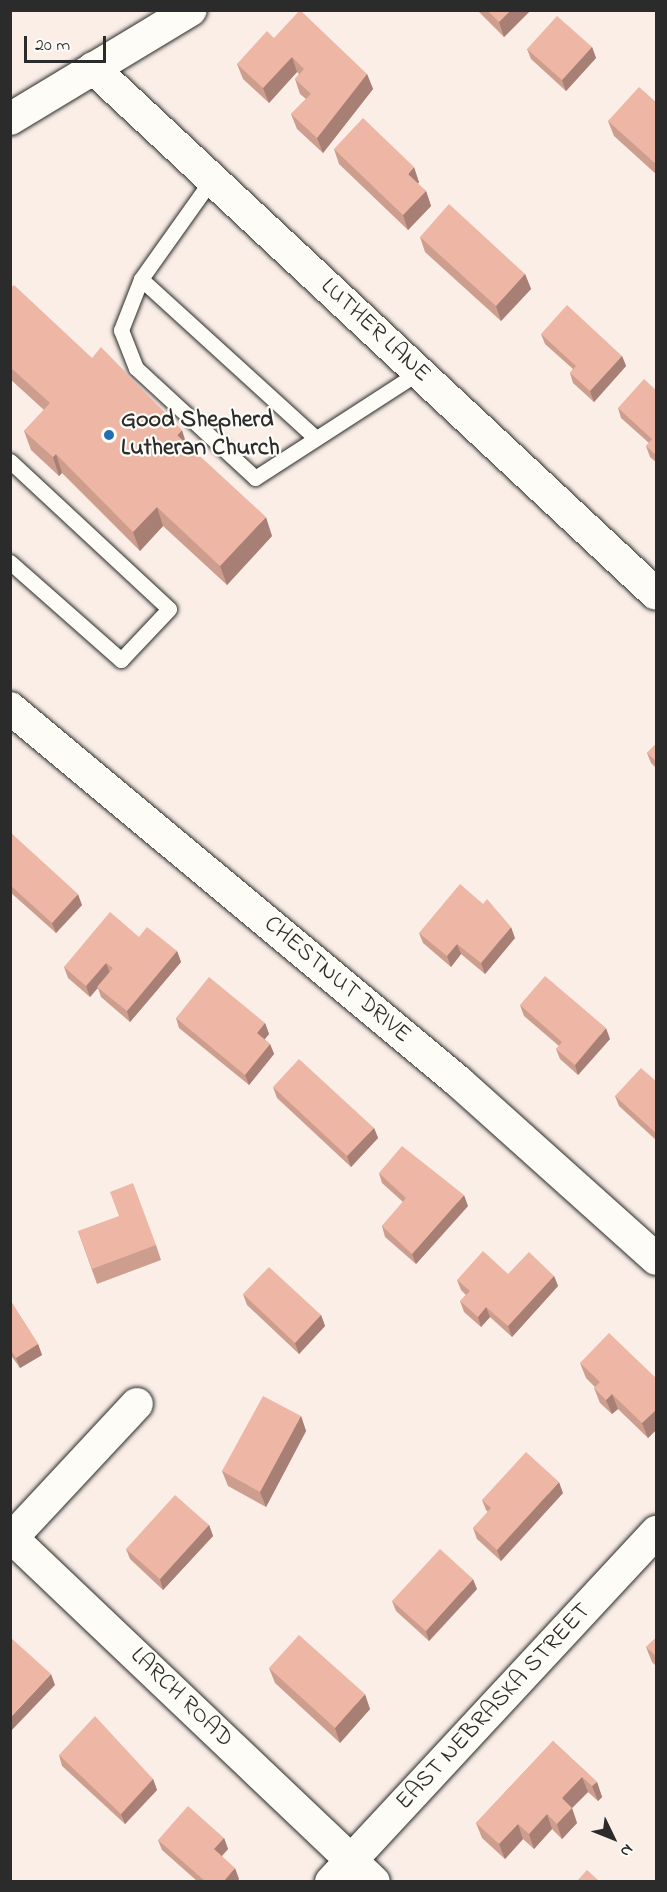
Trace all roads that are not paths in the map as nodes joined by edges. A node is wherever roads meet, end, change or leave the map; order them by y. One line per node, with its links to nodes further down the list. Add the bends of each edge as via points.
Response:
1 (191, 10): 2 (street)
2 (93, 68): 3 (street); 4 (street, LUTHER LANE)
3 (10, 120)
4 (212, 179): 5 (lane); 6 (street, LUTHER LANE)
5 (141, 279): 7 (lane); 7 (lane, via 121,330 136,368 255,478)
6 (419, 372): 7 (lane); 10 (street, LUTHER LANE)
7 (316, 438)
8 (10, 461): 9 (lane, via 170,609 121,660)
9 (10, 562)
10 (657, 594)
11 (10, 708): 12 (street, CHESTNUT DRIVE, via 459,1082)
12 (657, 1259)
13 (137, 1404): 15 (street)
14 (657, 1532): 16 (street, EAST NEBRASKA STREET)
15 (11, 1538): 16 (street, LARCH ROAD)
16 (341, 1870): 17 (street, LARCH ROAD)
17 (374, 1881)

